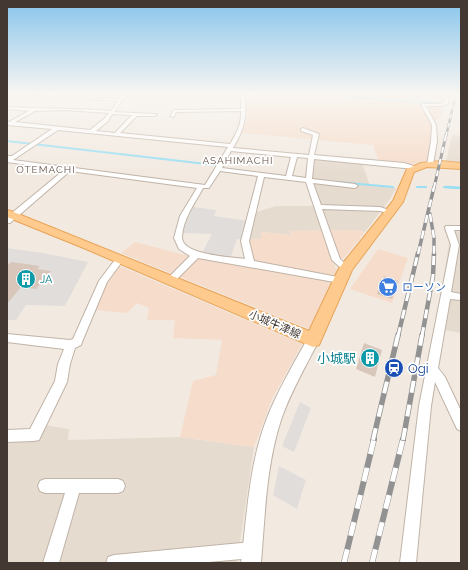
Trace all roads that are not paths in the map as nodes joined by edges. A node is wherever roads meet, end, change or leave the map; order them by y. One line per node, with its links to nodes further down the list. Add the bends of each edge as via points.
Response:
1 (105, 121): 8 (street)
2 (129, 121): 9 (street)
3 (244, 121): 10 (street)
4 (432, 121): 14 (street, via 434,141)
5 (8, 123): 6 (street)
6 (57, 128): 8 (street); 13 (street)
7 (303, 130): 12 (street, via 316,134)
8 (91, 132): 9 (street)
9 (116, 134): 10 (street)
10 (230, 147): 11 (street); 18 (street)
11 (294, 156): 12 (street); 20 (street)
12 (311, 157): 16 (street); 21 (street)
13 (8, 160): 17 (street)
14 (430, 165): 15 (main road); 16 (main road)
15 (461, 166)
16 (414, 167): 25 (main road, 小城牛津線)
17 (69, 169): 22 (street); 26 (street)
18 (217, 169): 19 (street); 22 (street, via 207,187)
19 (261, 174): 20 (street); 30 (street, via 256,204 245,241)
20 (289, 178): 21 (street)
21 (309, 179): 23 (street); 24 (street)
22 (201, 186): 28 (street, via 184,216 178,238 182,247)
23 (355, 186)
24 (318, 207): 25 (street, via 380,209); 31 (street, via 336,260)
25 (391, 212): 31 (main road, 小城牛津線)
26 (9, 217): 29 (main road, 小城牛津線)
27 (461, 228): 34 (street, via 449,228 455,244)
28 (196, 255): 30 (street); 32 (street)
29 (120, 259): 32 (main road, 小城牛津線); 38 (street, via 103,281 77,342)
30 (250, 263): 33 (street)
31 (346, 268): 33 (main road, 小城牛津線)
32 (171, 280): 37 (main road, 小城牛津線)
33 (340, 280): 37 (main road, 小城牛津線)
34 (446, 295): 35 (street); 39 (street)
35 (461, 297)
36 (7, 338): 38 (street)
37 (313, 340): 45 (street, via 283,399 265,449)
38 (71, 345): 41 (street, via 61,382 34,435)
39 (430, 368): 40 (street, via 440,381); 48 (street)
40 (461, 425)
41 (7, 436)
42 (45, 486): 43 (street)
43 (74, 486): 44 (street); 46 (street)
44 (118, 486)
45 (252, 556): 47 (street)
46 (51, 563)
47 (114, 563)
48 (408, 563)

